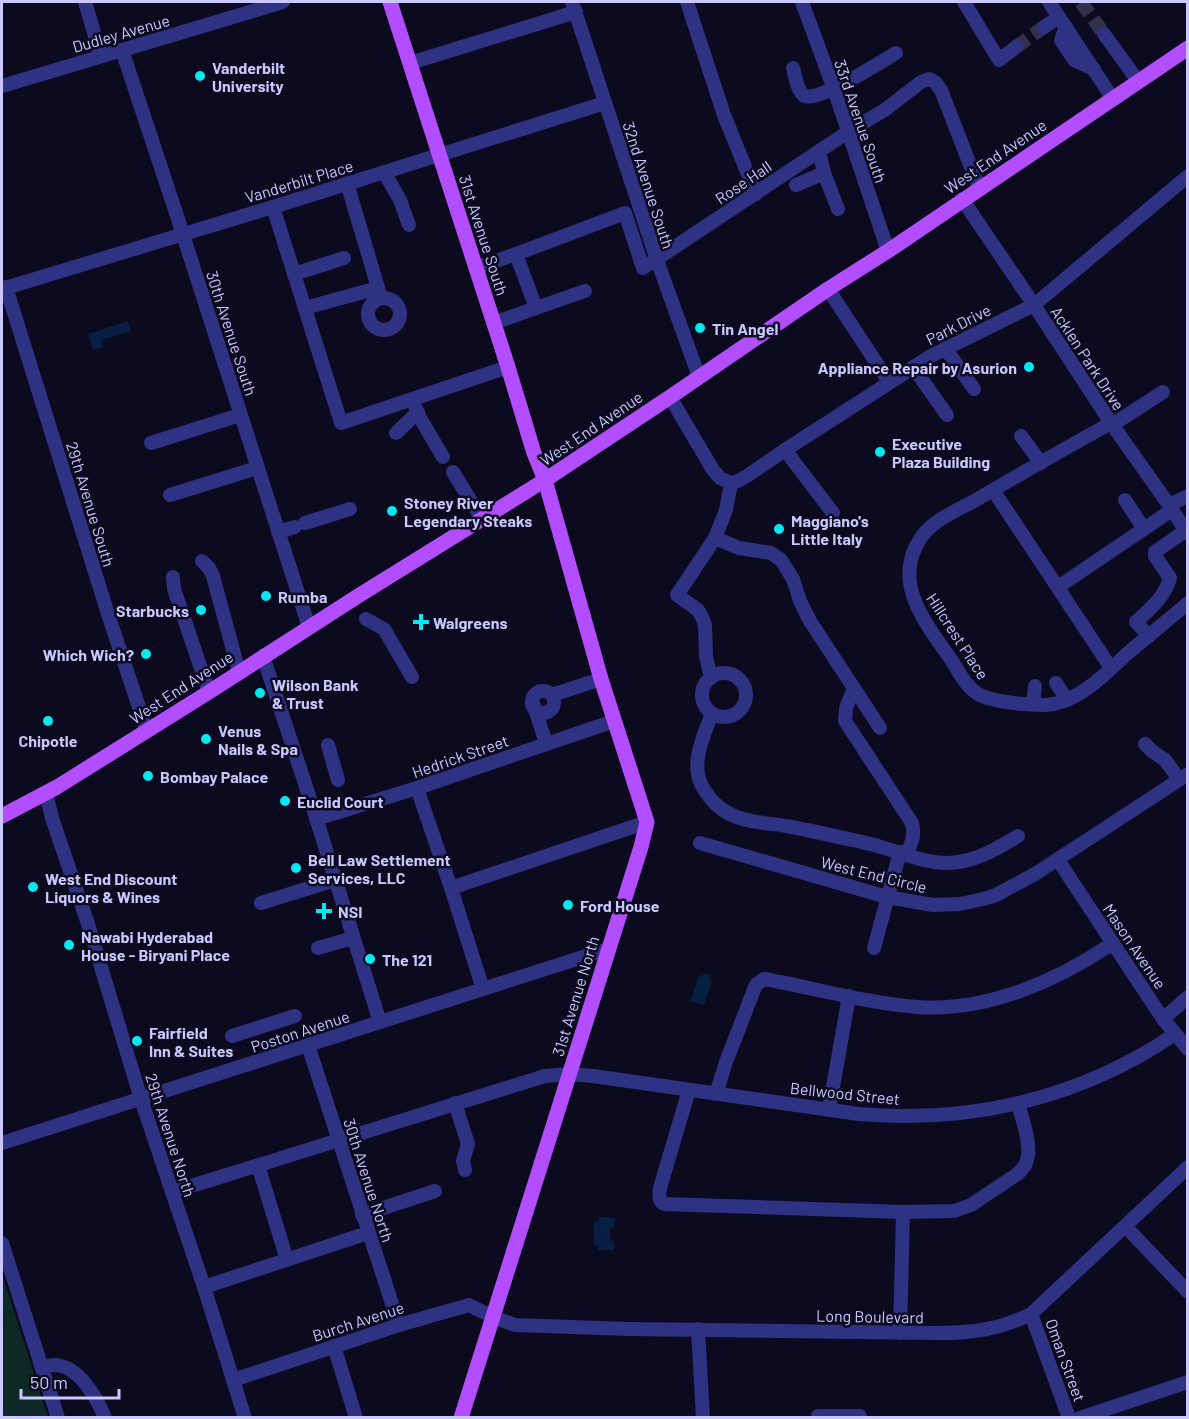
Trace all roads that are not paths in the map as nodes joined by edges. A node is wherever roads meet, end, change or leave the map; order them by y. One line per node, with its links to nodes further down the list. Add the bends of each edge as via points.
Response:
1 (85, 2): 16 (street)
2 (283, 2): 14 (street, Dudley Avenue)
3 (390, 2): 17 (main road, 31st Avenue South)
4 (687, 2): 33 (street, via 724,115)
5 (802, 2): 21 (street, 33rd Avenue South)
6 (964, 2): 12 (street, via 999,60)
7 (1049, 2): 9 (street)
8 (574, 7): 17 (street); 23 (street, 32nd Avenue South)
9 (1062, 22): 10 (street); 22 (street)
10 (1044, 27)
11 (1104, 34): 19 (street)
12 (1016, 47)
13 (1188, 48): 19 (main road, West End Avenue)
14 (122, 50): 16 (street, Dudley Avenue); 40 (street, 30th Avenue South)
15 (896, 53): 21 (street)
16 (101, 56): 20 (street, Dudley Avenue)
17 (410, 63): 26 (main road, 31st Avenue South)
18 (793, 68): 21 (street, via 803,94 809,97)
19 (1138, 81): 22 (main road, West End Avenue)
20 (2, 86)
21 (834, 89): 24 (street, 33rd Avenue South)
22 (1113, 99): 32 (main road, West End Avenue)
23 (605, 103): 26 (street, Vanderbilt Place); 36 (street, 32nd Avenue South)
24 (848, 132): 25 (street, Rose Hall); 32 (street, Rose Hall, via 929,79 940,90); 41 (street, 33rd Avenue South)
25 (819, 151): 28 (street); 33 (street, Rose Hall)
26 (439, 155): 27 (street, Vanderbilt Place); 45 (main road, 31st Avenue South)
27 (384, 172): 30 (street, Vanderbilt Place); 39 (street)
28 (824, 173): 31 (street); 37 (street)
29 (1188, 176): 51 (street, Park Drive)
30 (347, 183): 35 (street, Vanderbilt Place); 50 (street)
31 (796, 185)
32 (979, 188): 34 (main road, West End Avenue)
33 (756, 194): 44 (street, Rose Hall)
34 (962, 199): 41 (main road, West End Avenue); 51 (street, Acklen Park Drive)
35 (273, 207): 40 (street, Vanderbilt Place); 46 (street)
36 (640, 208): 38 (street); 44 (street, 32nd Avenue South)
37 (838, 208)
38 (625, 213): 42 (street); 44 (street, via 643,268)
39 (409, 225)
40 (183, 233): 47 (street, Vanderbilt Place); 64 (street, 30th Avenue South)
41 (888, 251): 48 (main road, West End Avenue)
42 (516, 254): 45 (street); 53 (street)
43 (344, 258): 46 (street)
44 (657, 260): 58 (street, 32nd Avenue South)
45 (476, 268): 54 (main road, 31st Avenue South)
46 (294, 274): 52 (street)
47 (4, 288): 111 (street, 29th Avenue South)
48 (828, 289): 58 (main road, West End Avenue); 59 (street)
49 (585, 291): 53 (street)
50 (379, 293): 50 (street, via 394,301 400,311 396,324 387,329 375,327 368,316); 52 (street)
51 (1034, 305): 55 (street, Park Drive); 66 (street, Acklen Park Drive)
52 (305, 308): 63 (street, via 341,423)
53 (536, 308): 54 (street)
54 (494, 323): 56 (main road, 31st Avenue South)
55 (945, 348): 57 (street, Park Drive); 60 (street)
56 (508, 367): 63 (street); 75 (main road, 31st Avenue South)
57 (913, 367): 59 (street, Park Drive); 65 (street)
58 (699, 377): 62 (main road, West End Avenue)
59 (889, 382): 70 (street, Park Drive)
60 (974, 389)
61 (1163, 392): 66 (street, Hillcrest Place)
62 (670, 397): 75 (main road, West End Avenue); 76 (street, via 713,470)
63 (415, 406): 67 (street); 71 (street)
64 (240, 415): 69 (street); 73 (street, 30th Avenue South)
65 (947, 415)
66 (1112, 424): 72 (street, Hillcrest Place); 81 (street, Acklen Park Drive)
67 (396, 433)
68 (1022, 436): 72 (street)
69 (151, 443)
70 (785, 450): 76 (street, Park Drive); 83 (street)
71 (443, 457)
72 (1041, 463): 77 (street, Hillcrest Place)
73 (257, 468): 78 (street); 86 (street, 30th Avenue South)
74 (453, 472): 84 (street)
75 (544, 480): 84 (main road, West End Avenue); 101 (main road)
76 (730, 483): 88 (street, via 726,510)
77 (993, 490): 91 (street); 107 (street, Hillcrest Place, via 925,533 913,556 910,588 921,615 971,688 994,700)
78 (170, 495)
79 (1188, 496): 81 (street)
80 (1125, 500): 85 (street)
81 (1170, 508): 85 (street); 87 (street, Acklen Park Drive)
82 (350, 509): 86 (street)
83 (832, 513)
84 (482, 519): 94 (main road, West End Avenue)
85 (1144, 529): 91 (street)
86 (278, 532): 94 (street, 30th Avenue South)
87 (1186, 532): 95 (street, via 1155,552 1170,578 1160,599 1136,622)
88 (715, 538): 100 (street, via 677,595 702,617); 104 (street, via 778,557 793,579 810,621)
89 (202, 561): 98 (street, via 213,576)
90 (173, 577): 105 (street)
91 (1058, 587): 97 (street)
92 (1188, 603): 95 (street, Hillcrest Place)
93 (366, 619): 99 (street, via 384,629)
94 (309, 627): 96 (main road, West End Avenue)
95 (1149, 636): 97 (street, Hillcrest Place)
96 (263, 656): 98 (main road, West End Avenue); 120 (street)
97 (1111, 668): 106 (street, Hillcrest Place)
98 (239, 672): 105 (main road, West End Avenue)
99 (412, 677)
100 (711, 678): 108 (street, via 702,694); 108 (street, via 720,674 733,676 746,692 743,705 733,715)
101 (601, 679): 109 (main road); 112 (street, via 552,695 554,704 549,711 539,711 533,704)
102 (1056, 683): 106 (street)
103 (1035, 686): 107 (street)
104 (854, 688): 110 (street); 124 (street, via 845,713 846,723 912,823 912,842)
105 (209, 692): 111 (main road, West End Avenue)
106 (1067, 700): 107 (street, Hillcrest Place)
107 (1033, 704)
108 (711, 713): 124 (street, via 698,750 697,769 703,790 722,809 741,818)
109 (614, 721): 112 (street, Hedrick Street); 121 (main road)
110 (880, 728)
111 (147, 731): 118 (main road, West End Avenue)
112 (546, 743): 117 (street, Hedrick Street)
113 (1145, 744): 115 (street)
114 (328, 745): 116 (street)
115 (1183, 776): 125 (street, West End Circle)
116 (338, 780)
117 (417, 788): 120 (street, Hedrick Street); 127 (street)
118 (46, 793): 119 (main road, West End Avenue); 148 (street, 29th Avenue North)
119 (2, 816)
120 (316, 819): 126 (street)
121 (647, 822): 127 (street); 134 (main road, 31st Avenue North)
122 (1018, 836): 124 (street, via 977,857 955,863 933,862)
123 (700, 843): 128 (street, West End Circle)
124 (903, 853): 128 (street)
125 (1058, 860): 128 (street, West End Circle, via 996,895 971,903 933,905); 131 (street, Mason Avenue)
126 (335, 880): 129 (street); 130 (street)
127 (451, 888): 135 (street)
128 (887, 897): 133 (street)
129 (261, 903)
130 (353, 938): 132 (street); 140 (street)
131 (1113, 943): 136 (street, via 1042,983 980,1002 916,1007); 139 (street, Mason Avenue)
132 (318, 948)
133 (874, 948)
134 (608, 949): 135 (street, Poston Avenue); 145 (main road, 31st Avenue North)
135 (483, 989): 140 (street, Poston Avenue)
136 (849, 996): 147 (street, via 760,981); 151 (street)
137 (1188, 997): 139 (street)
138 (295, 1016): 142 (street)
139 (1164, 1019): 141 (street, Mason Avenue)
140 (380, 1022): 143 (street, Poston Avenue)
141 (1175, 1034): 144 (street, Mason Avenue); 150 (street, Bellwood Street, via 1094,1079)
142 (232, 1036)
143 (308, 1045): 148 (street, Poston Avenue); 152 (street, 30th Avenue North)
144 (1188, 1049)
145 (570, 1074): 146 (street, Bellwood Street); 149 (street, Bellwood Street, via 545,1076); 168 (main road, 31st Avenue North)
146 (689, 1090): 147 (street, Bellwood Street); 159 (street, via 660,1188 661,1202)
147 (716, 1094): 151 (street, Bellwood Street)
148 (141, 1099): 153 (street, Poston Avenue); 157 (street, 29th Avenue North)
149 (455, 1103): 152 (street, Bellwood Street); 156 (street, via 468,1144 463,1161)
150 (1018, 1104): 151 (street, Bellwood Street, via 915,1117); 159 (street, via 1028,1150 1021,1170 963,1209)
151 (829, 1110)
152 (338, 1140): 154 (street, Bellwood Street); 160 (street, 30th Avenue North)
153 (2, 1143)
154 (258, 1165): 157 (street, Bellwood Street); 164 (street)
155 (1188, 1167): 161 (street, Long Boulevard)
156 (465, 1170)
157 (172, 1191): 165 (street, 29th Avenue North)
158 (435, 1191): 160 (street)
159 (903, 1212): 171 (street)
160 (362, 1215): 162 (street, 30th Avenue North)
161 (1125, 1226): 166 (street); 167 (street, Long Boulevard)
162 (368, 1233): 164 (street); 169 (street, 30th Avenue North)
163 (2, 1244): 173 (street)
164 (287, 1260): 165 (street)
165 (204, 1287): 174 (street, 29th Avenue North)
166 (1188, 1292)
167 (1031, 1314): 171 (street, Long Boulevard, via 982,1331); 184 (street, Oman Street)
168 (493, 1317): 169 (street, Burch Avenue, via 468,1305); 170 (street, Long Boulevard, via 515,1325); 181 (main road, 31st Avenue North)
169 (399, 1325): 172 (street, Burch Avenue)
170 (698, 1329): 171 (street, Long Boulevard); 182 (street)
171 (900, 1333)
172 (334, 1346): 174 (street, Burch Avenue); 180 (street)
173 (41, 1367): 177 (street); 178 (street, via 57,1365 74,1373 92,1392)
174 (233, 1380): 179 (street, 29th Avenue North)
175 (1188, 1382): 185 (street)
176 (818, 1416): 183 (street)
177 (57, 1418)
178 (105, 1418)
179 (245, 1418)
180 (356, 1418)
181 (461, 1418)
182 (703, 1418)
183 (860, 1418)
184 (1069, 1418)
185 (1080, 1418)

